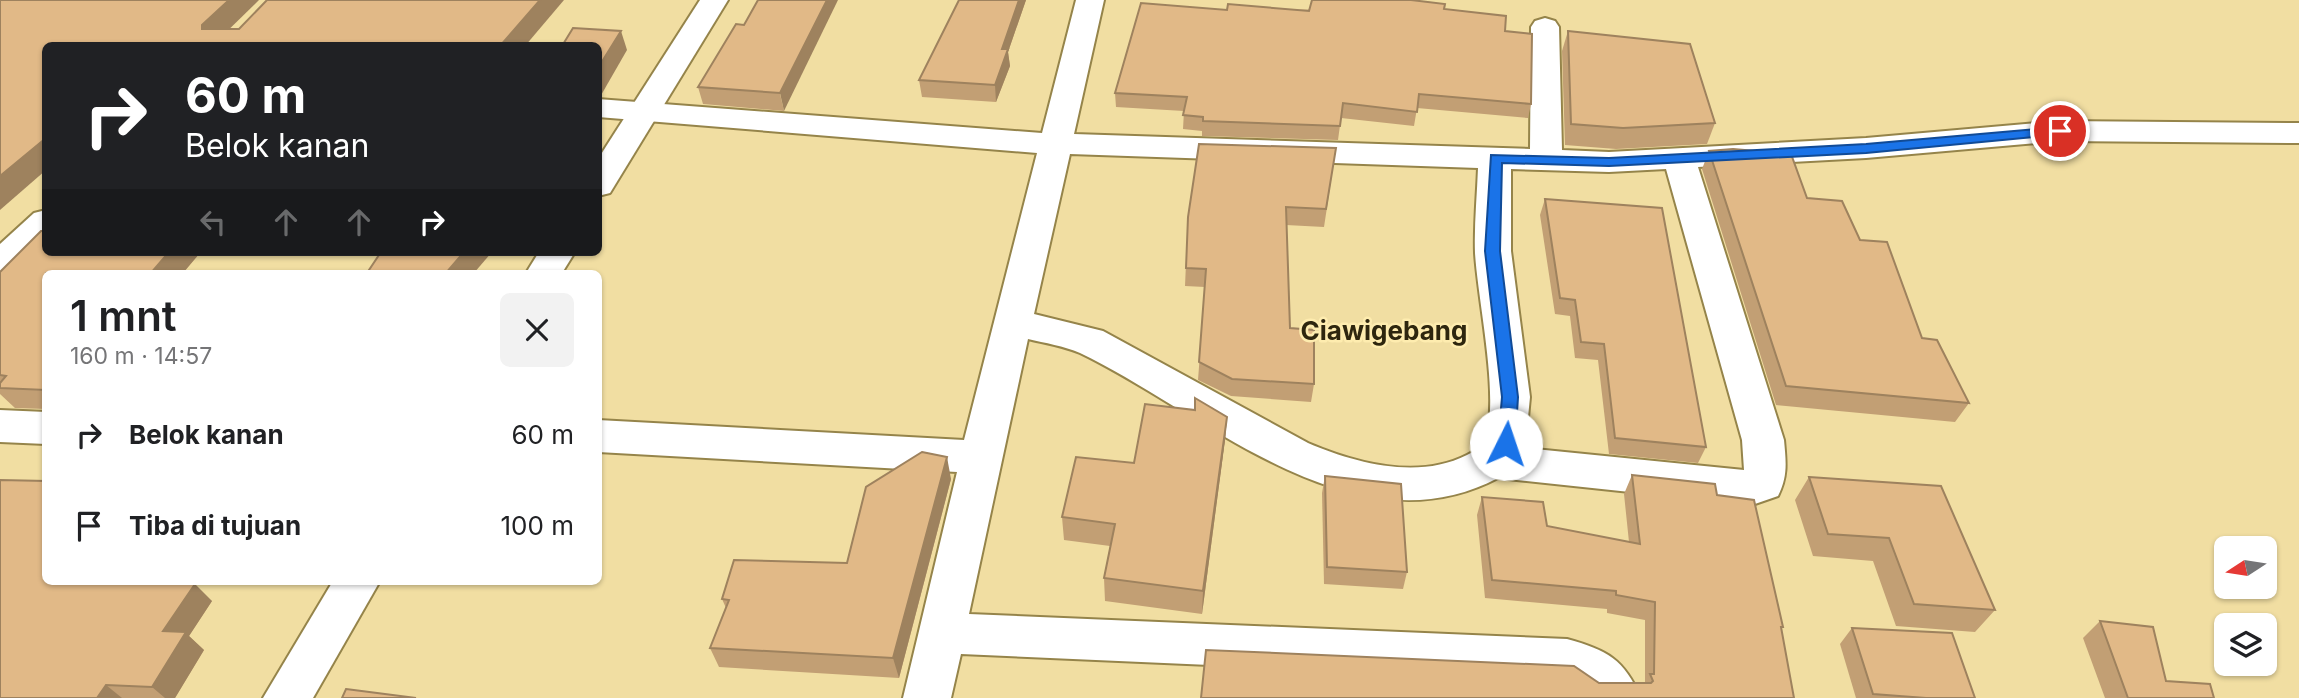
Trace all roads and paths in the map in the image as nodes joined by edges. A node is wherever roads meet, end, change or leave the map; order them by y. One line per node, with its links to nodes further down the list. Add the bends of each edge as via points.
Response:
1 (714, 0): 5 (street)
2 (1090, 0): 7 (street)
3 (1545, 27): 10 (street)
4 (602, 108): 5 (street)
5 (645, 111): 7 (street); 11 (street)
6 (2299, 133): 9 (street, via 2060,131)
7 (1054, 144): 8 (street); 14 (street)
8 (1495, 158): 10 (street); 19 (street, via 1493,251 1510,397 1506,444)
9 (1679, 159): 10 (street); 19 (street, via 1763,440 1763,484 1752,488)
10 (1546, 160)
11 (602, 180)
12 (42, 224): 13 (street)
13 (0, 264)
14 (1013, 322): 18 (street); 19 (street, via 1089,341 1329,470 1371,481 1430,484 1468,474)
15 (0, 426): 16 (street)
16 (42, 428)
17 (602, 436): 18 (street)
18 (981, 457): 21 (street)
19 (1493, 461)
20 (355, 585): 22 (street)
21 (943, 633): 23 (street); 24 (street, via 1555,659 1590,667)
22 (287, 698)
23 (927, 698)
24 (1617, 698)

